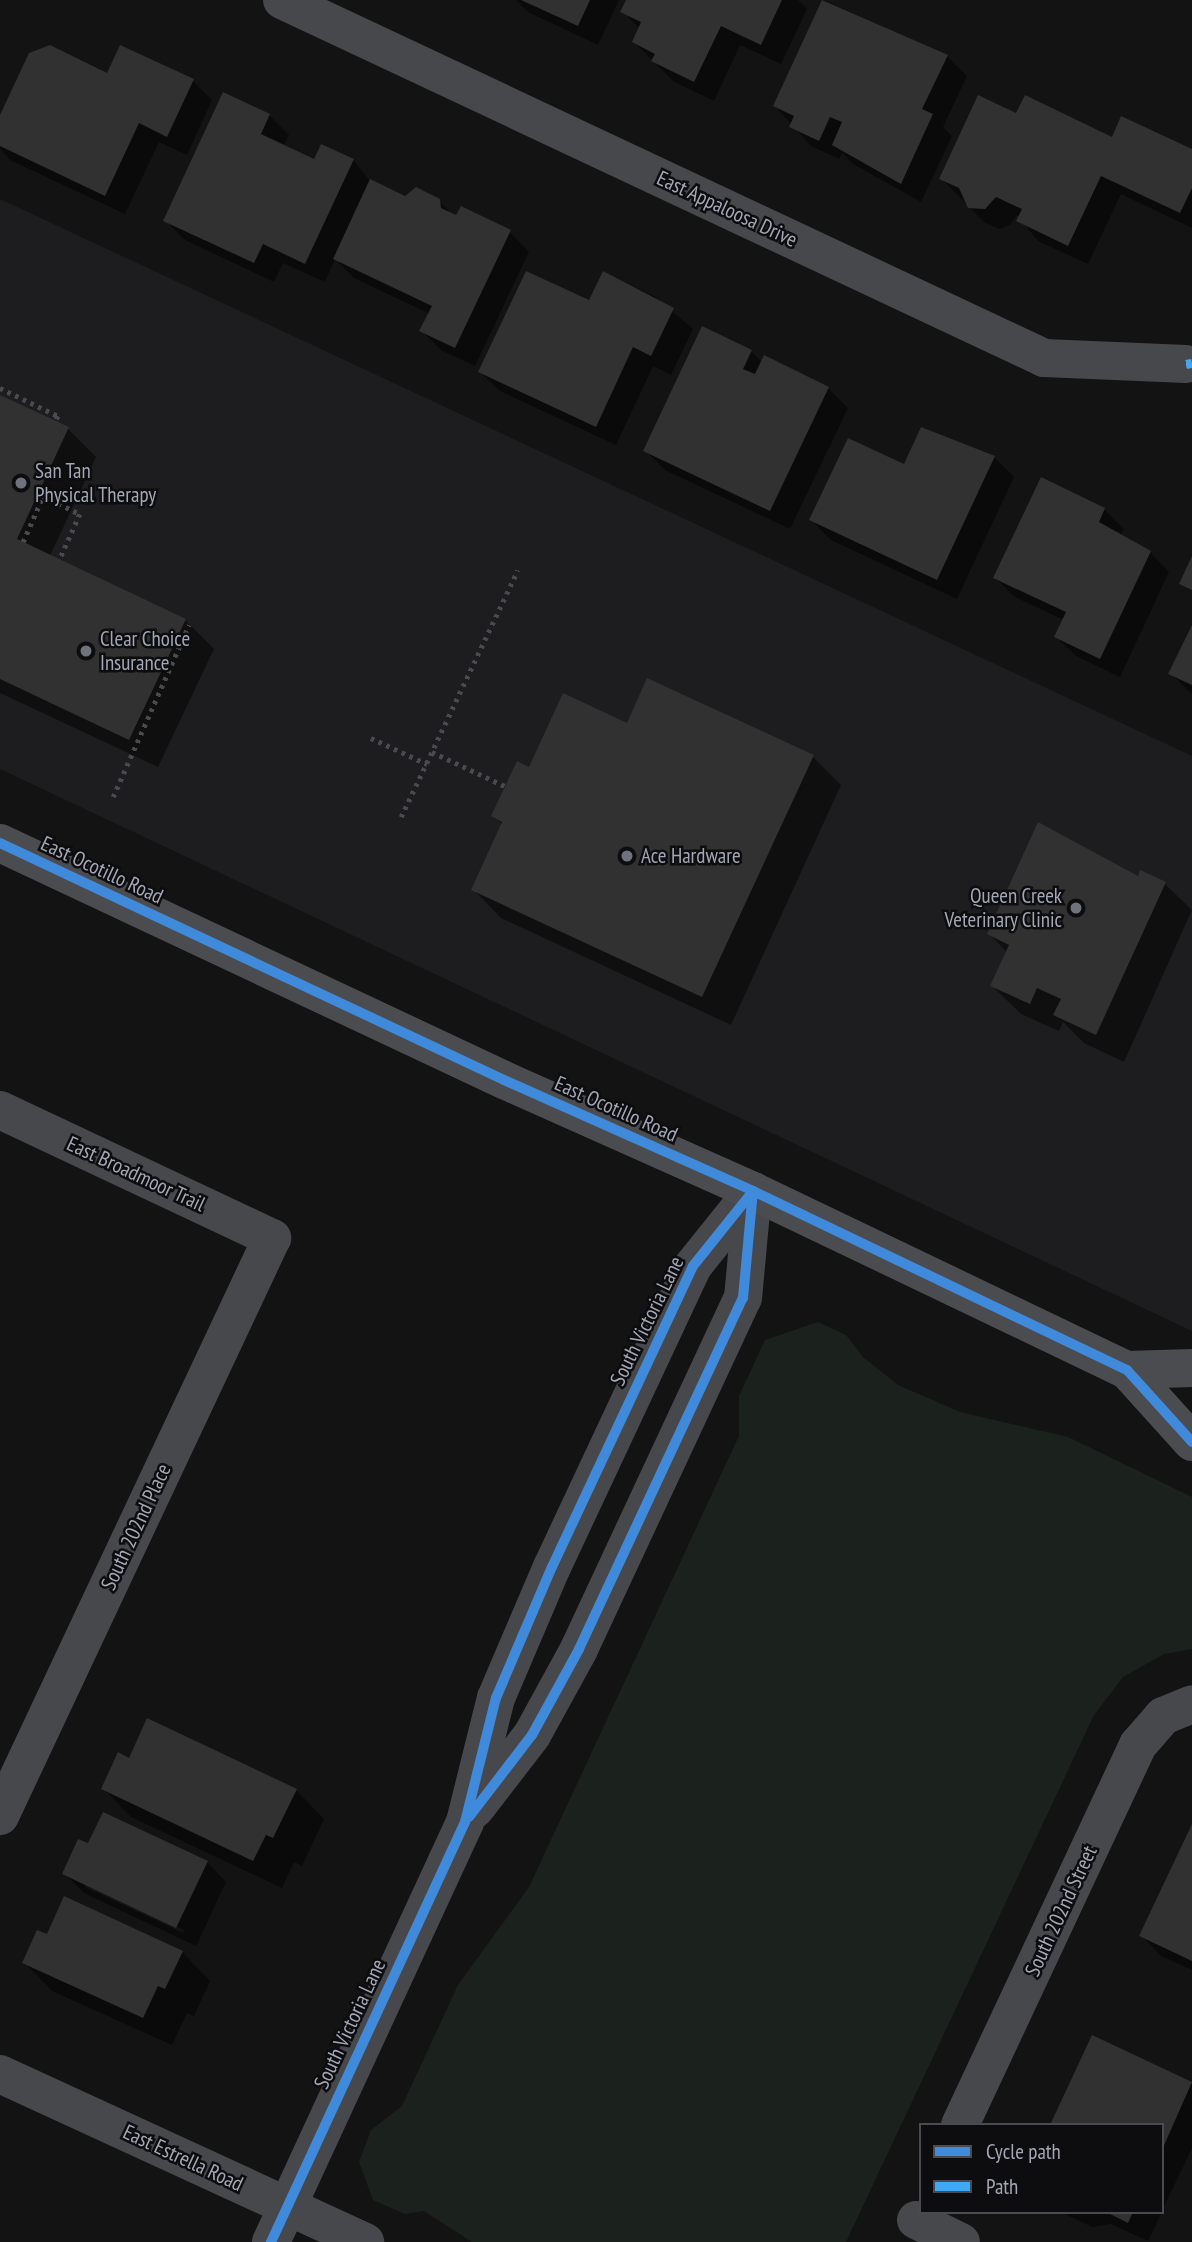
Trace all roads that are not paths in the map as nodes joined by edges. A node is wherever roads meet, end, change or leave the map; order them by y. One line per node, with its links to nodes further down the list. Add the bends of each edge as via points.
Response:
1 (282, 0): 2 (street, East Appaloosa Drive, via 1044,358)
2 (1185, 364)
3 (0, 844): 5 (main road, East Ocotillo Road)
4 (0, 1110): 6 (street, East Broadmoor Trail)
5 (753, 1191): 8 (main road, East Ocotillo Road); 13 (street, South Victoria Lane, via 693,1266 552,1567 496,1698); 13 (street, South Victoria Lane, via 743,1298 579,1649 532,1735)
6 (272, 1238): 11 (street, South 202nd Place)
7 (1192, 1368): 8 (main road, East Ocotillo Road)
8 (1127, 1370): 9 (main road, East Ocotillo Road)
9 (1192, 1442)
10 (1184, 1706): 15 (street, South 202nd Street, via 1153,1724 1139,1745)
11 (11, 1765): 12 (street, South 202nd Place)
12 (0, 1816)
13 (465, 1822): 16 (street, South Victoria Lane)
14 (0, 2074): 16 (street, East Estrella Road)
15 (961, 2123)
16 (287, 2206): 18 (street, South Victoria Lane); 19 (street, East Estrella Road)
17 (914, 2224): 20 (street)
18 (271, 2242)
19 (365, 2242)
20 (961, 2242)

